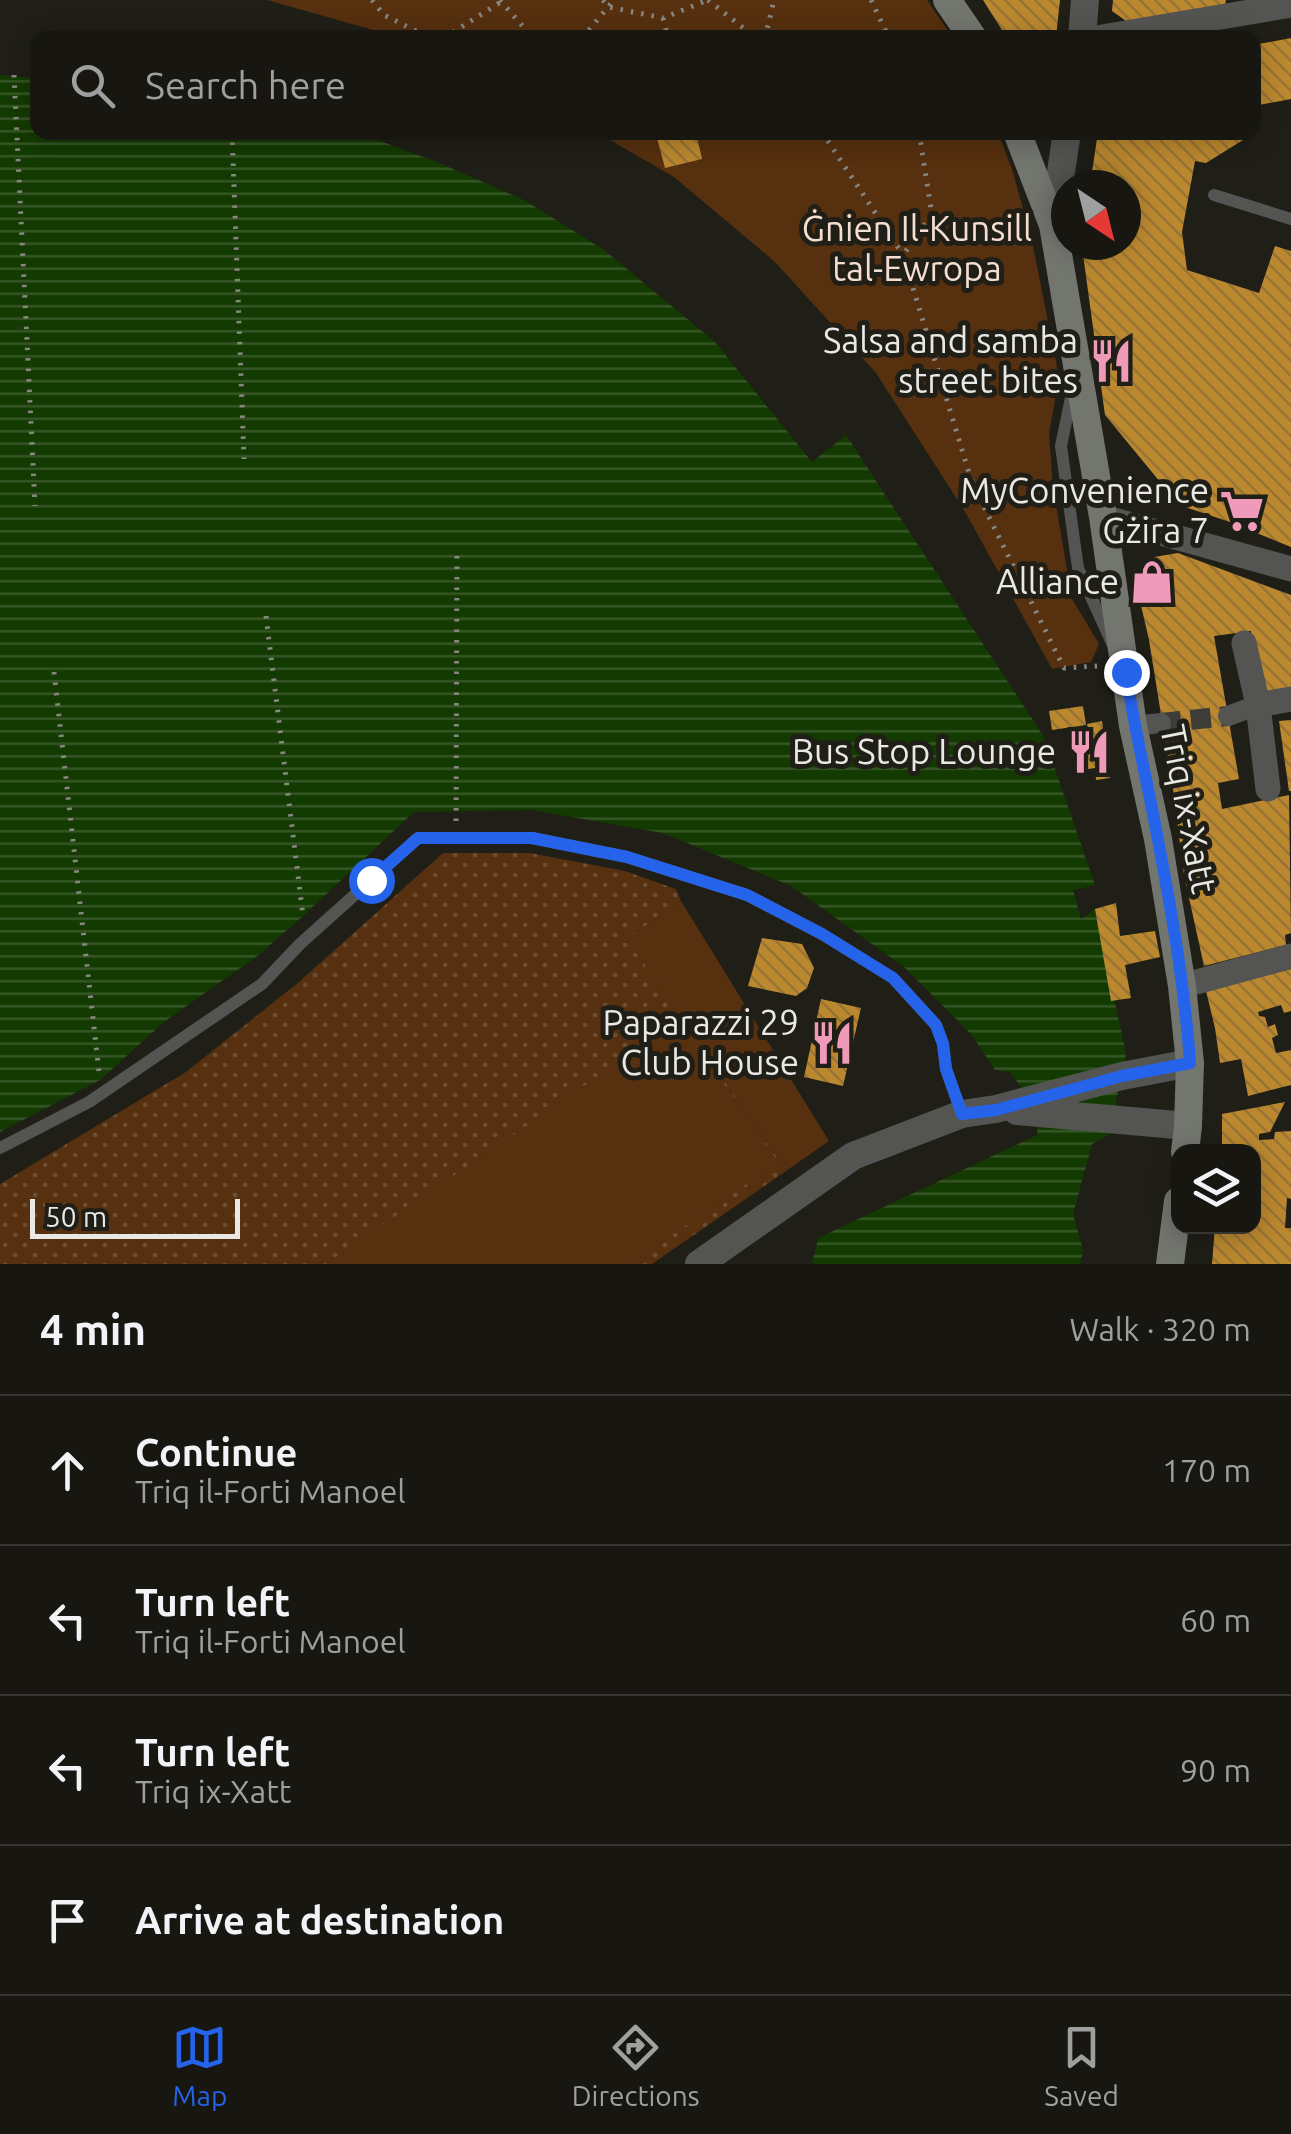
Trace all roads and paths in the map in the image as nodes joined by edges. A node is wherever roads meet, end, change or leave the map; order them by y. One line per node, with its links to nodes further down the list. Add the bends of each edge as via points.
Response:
1 (372, 0): 12 (path, via 384,16)
2 (501, 0): 13 (path); 14 (path)
3 (603, 0): 10 (path)
4 (614, 0): 10 (path)
5 (774, 0): 18 (path)
6 (871, 0): 19 (path)
7 (947, 0): 20 (main road)
8 (1085, 0): 21 (street)
9 (1291, 5): 22 (street)
10 (609, 7): 11 (path); 15 (path)
11 (662, 18): 16 (path); 17 (path, via 708,0)
12 (413, 30)
13 (456, 30)
14 (526, 30)
15 (589, 30)
16 (666, 30)
17 (746, 30)
18 (767, 30)
19 (885, 30)
20 (968, 30)
21 (1083, 30)
22 (1143, 30)
23 (14, 75): 37 (path)
24 (232, 140): 36 (path)
25 (827, 140): 33 (path)
26 (919, 140): 33 (path, via 932,215)
27 (1020, 140): 32 (main road, Triq ix-Xatt)
28 (1067, 140): 29 (street)
29 (1062, 170)
30 (1214, 195): 31 (lane)
31 (1291, 219)
32 (1051, 220)
33 (902, 256): 44 (path, via 972,483 1064,668 1102,665)
34 (1059, 260): 35 (main road, Triq ix-Xatt)
35 (1077, 367): 38 (main road, Triq ix-Xatt); 44 (lane, via 1062,446 1078,568)
36 (244, 459)
37 (36, 506)
38 (1103, 517): 40 (street); 44 (main road, Triq ix-Xatt)
39 (457, 549): 49 (path)
40 (1291, 570)
41 (266, 616): 50 (path)
42 (1244, 643): 46 (street)
43 (54, 672): 54 (path)
44 (1114, 674): 52 (main road, Triq ix-Xatt, via 1147,725)
45 (1291, 699): 46 (street)
46 (1258, 705): 47 (street); 48 (street)
47 (1228, 716)
48 (1268, 790)
49 (456, 821)
50 (303, 916)
51 (1291, 956): 52 (street)
52 (1182, 986): 53 (main road, Triq ix-Xatt)
53 (1190, 1063): 55 (street); 57 (main road, Triq ix-Xatt)
54 (100, 1080)
55 (996, 1110): 56 (street); 57 (street, via 1118,1119)
56 (962, 1114): 58 (lane, via 936,1025 893,978 747,895 627,857 532,838 418,838 262,984 89,1102); 60 (street, via 853,1156)
57 (1187, 1139)
58 (0, 1148)
59 (1174, 1234): 61 (main road)
60 (698, 1264)
61 (1170, 1264)

